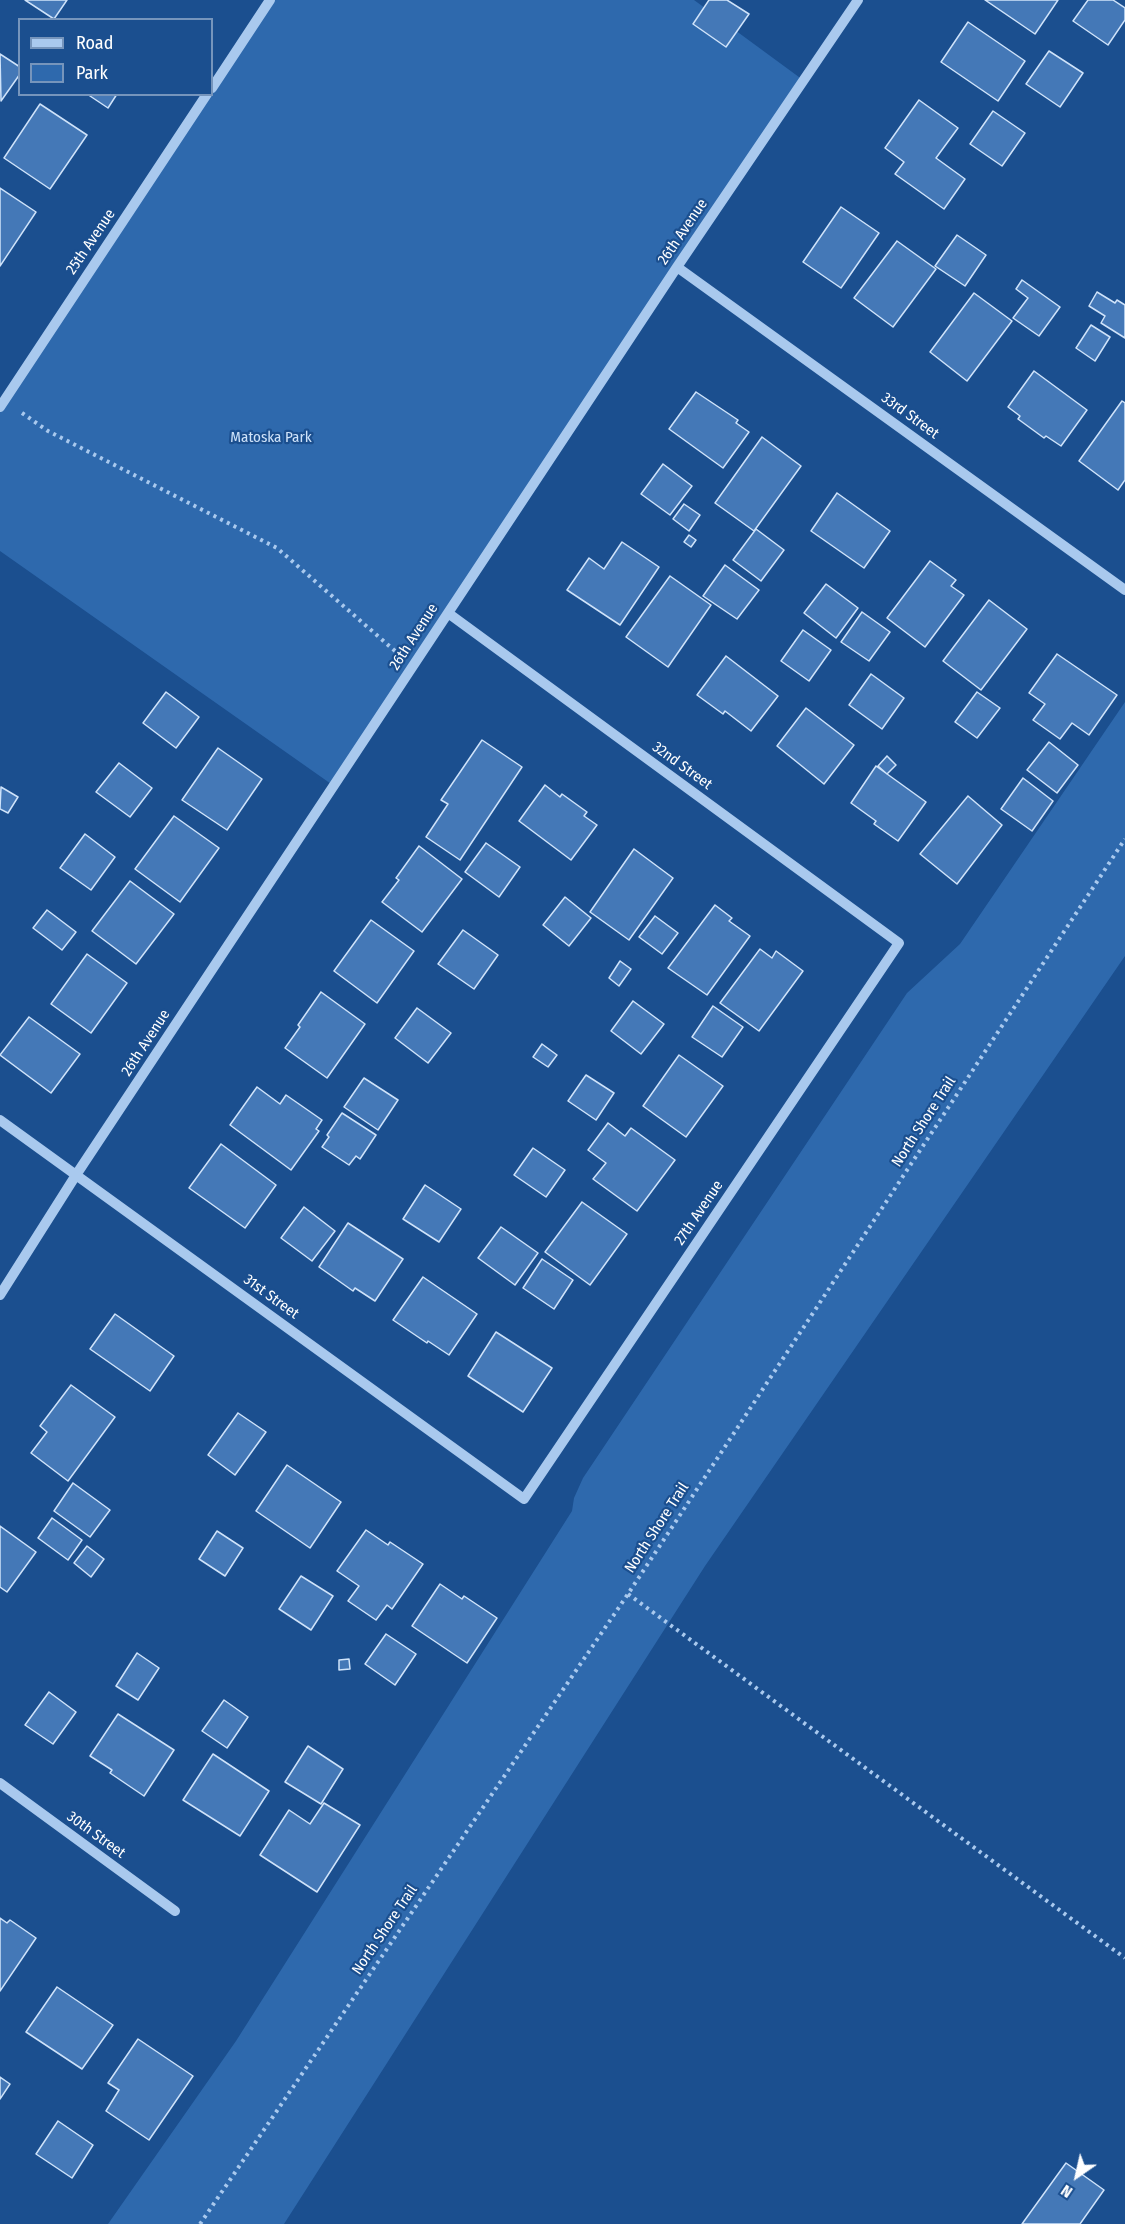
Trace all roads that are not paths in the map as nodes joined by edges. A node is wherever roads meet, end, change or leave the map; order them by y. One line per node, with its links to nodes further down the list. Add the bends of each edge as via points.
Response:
1 (270, 0): 3 (street)
2 (858, 0): 5 (street, 26th Avenue)
3 (213, 86)
4 (206, 96): 6 (street, 25th Avenue)
5 (677, 267): 7 (street, 33rd Street); 8 (street, 26th Avenue)
6 (2, 404)
7 (1125, 590)
8 (448, 613): 9 (street, 32nd Street); 11 (street, 26th Avenue)
9 (898, 944): 13 (street, 27th Avenue)
10 (0, 1120): 11 (street, 31st Street)
11 (76, 1175): 12 (street, 26th Avenue); 13 (street, 31st Street)
12 (0, 1295)
13 (524, 1499)
14 (0, 1783): 15 (street, 30th Street)
15 (175, 1911)

